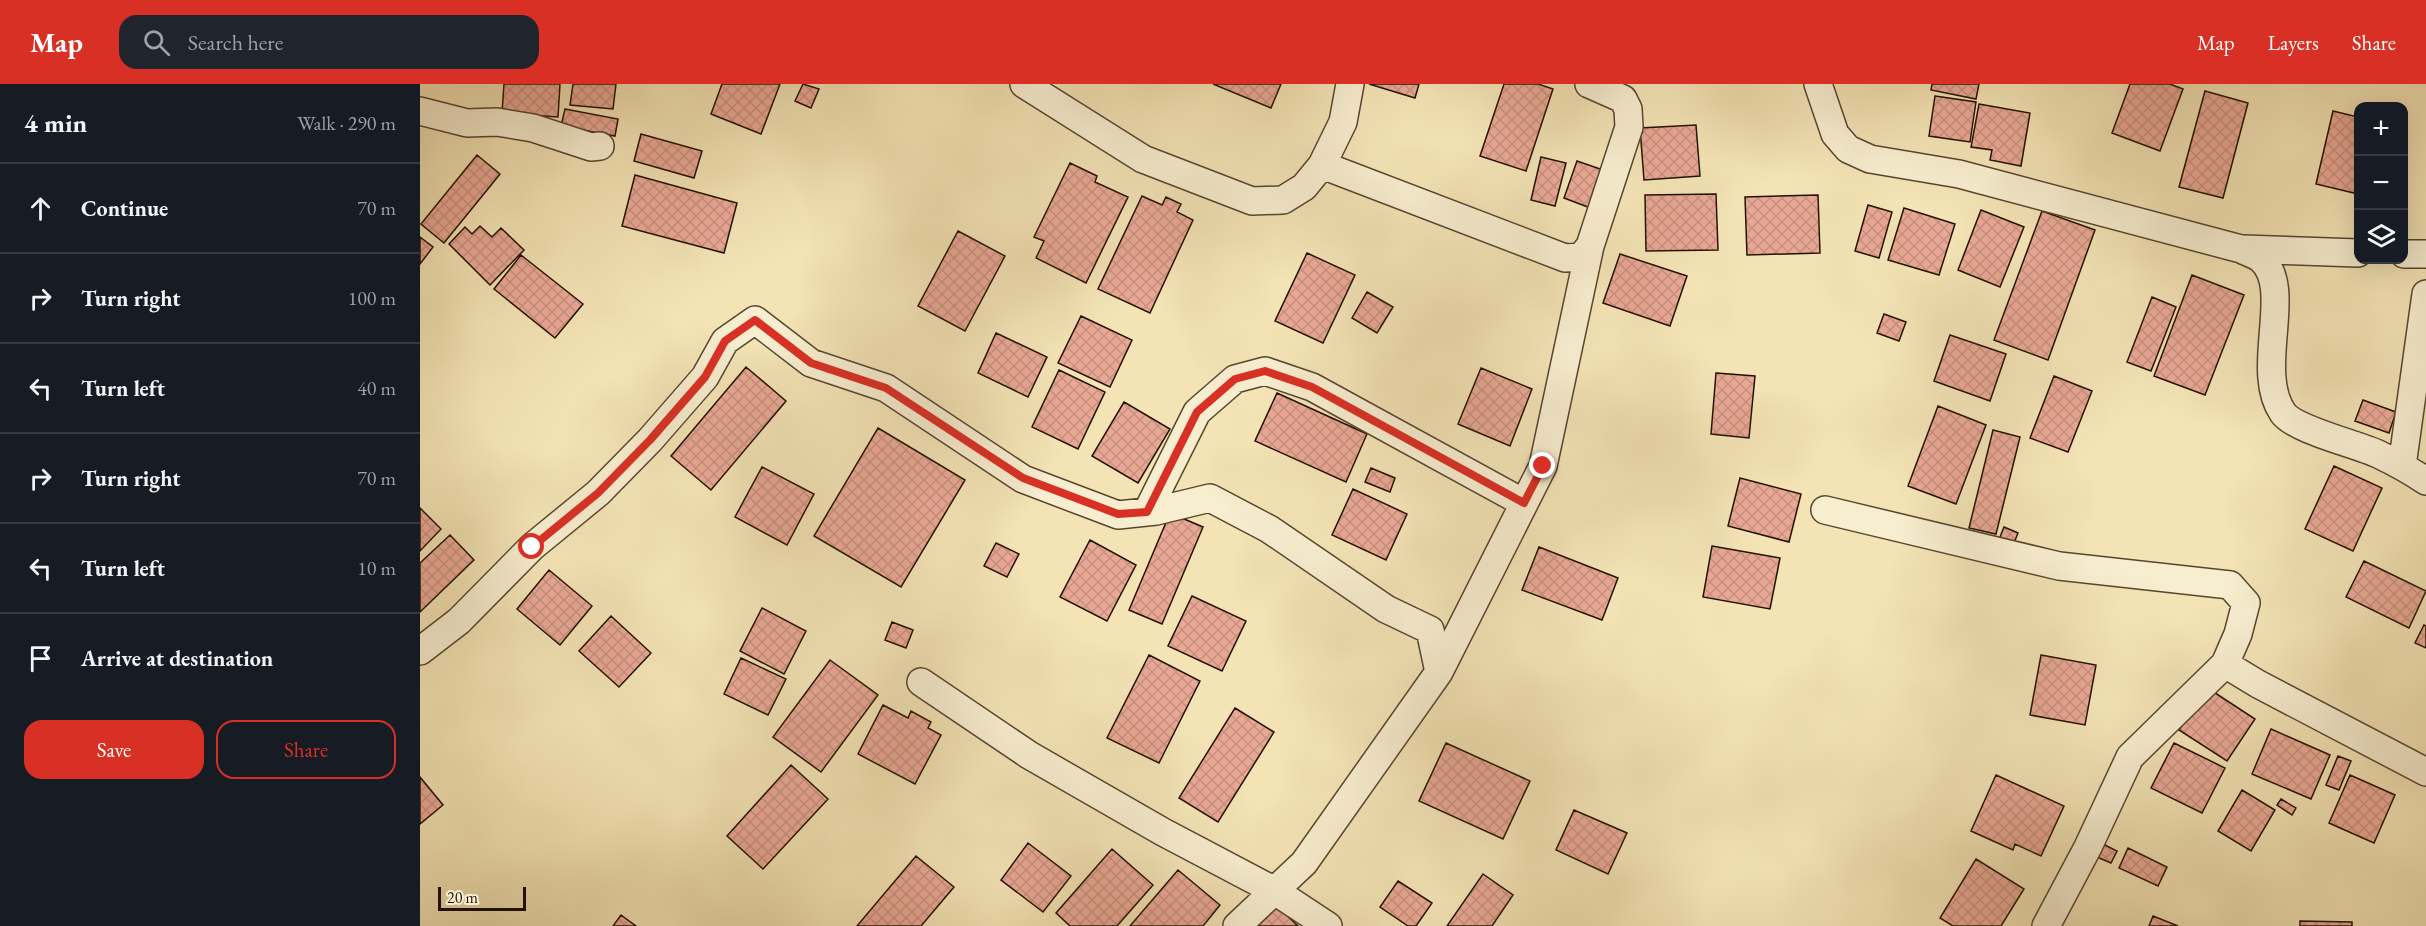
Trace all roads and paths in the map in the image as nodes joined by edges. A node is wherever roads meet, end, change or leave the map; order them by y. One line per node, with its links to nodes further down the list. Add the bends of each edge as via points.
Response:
1 (1024, 84): 7 (street, via 1143,159 1252,201 1283,200 1304,187)
2 (1350, 84): 7 (street, via 1343,122)
3 (1589, 84): 8 (street, via 1623,99 1629,127)
4 (1818, 84): 9 (street, via 1835,134 1848,149 1870,159 1959,174)
5 (420, 111): 6 (street, via 467,123 497,122 533,128 591,147)
6 (600, 146)
7 (1322, 165): 8 (street, via 1565,258 1581,257)
8 (1590, 246): 16 (street, via 1543,466)
9 (2241, 249): 10 (street); 14 (street, via 2261,260 2271,274 2275,292 2272,393 2284,415)
10 (2354, 254)
11 (2408, 254): 12 (street)
12 (2426, 254)
13 (2426, 294): 14 (street)
14 (2402, 466): 15 (street)
15 (2426, 481)
16 (1524, 503): 18 (street, via 1312,387 1265,371 1235,379 1197,412); 21 (street)
17 (1825, 510): 20 (street, via 2059,566 2230,585 2246,603)
18 (1147, 512): 19 (street, via 1118,514 1023,478 886,388 811,363 755,320 725,341 705,377 598,493 532,547 459,621); 21 (street, via 1210,498 1269,529 1386,609 1430,630)
19 (420, 651)
20 (2225, 663): 23 (street); 27 (street, via 2130,757)
21 (1439, 672): 24 (street, via 1304,863)
22 (921, 682): 24 (street, via 1029,755)
23 (2426, 772)
24 (1275, 891): 25 (street); 26 (street)
25 (1237, 926)
26 (1328, 926)
27 (2046, 926)

